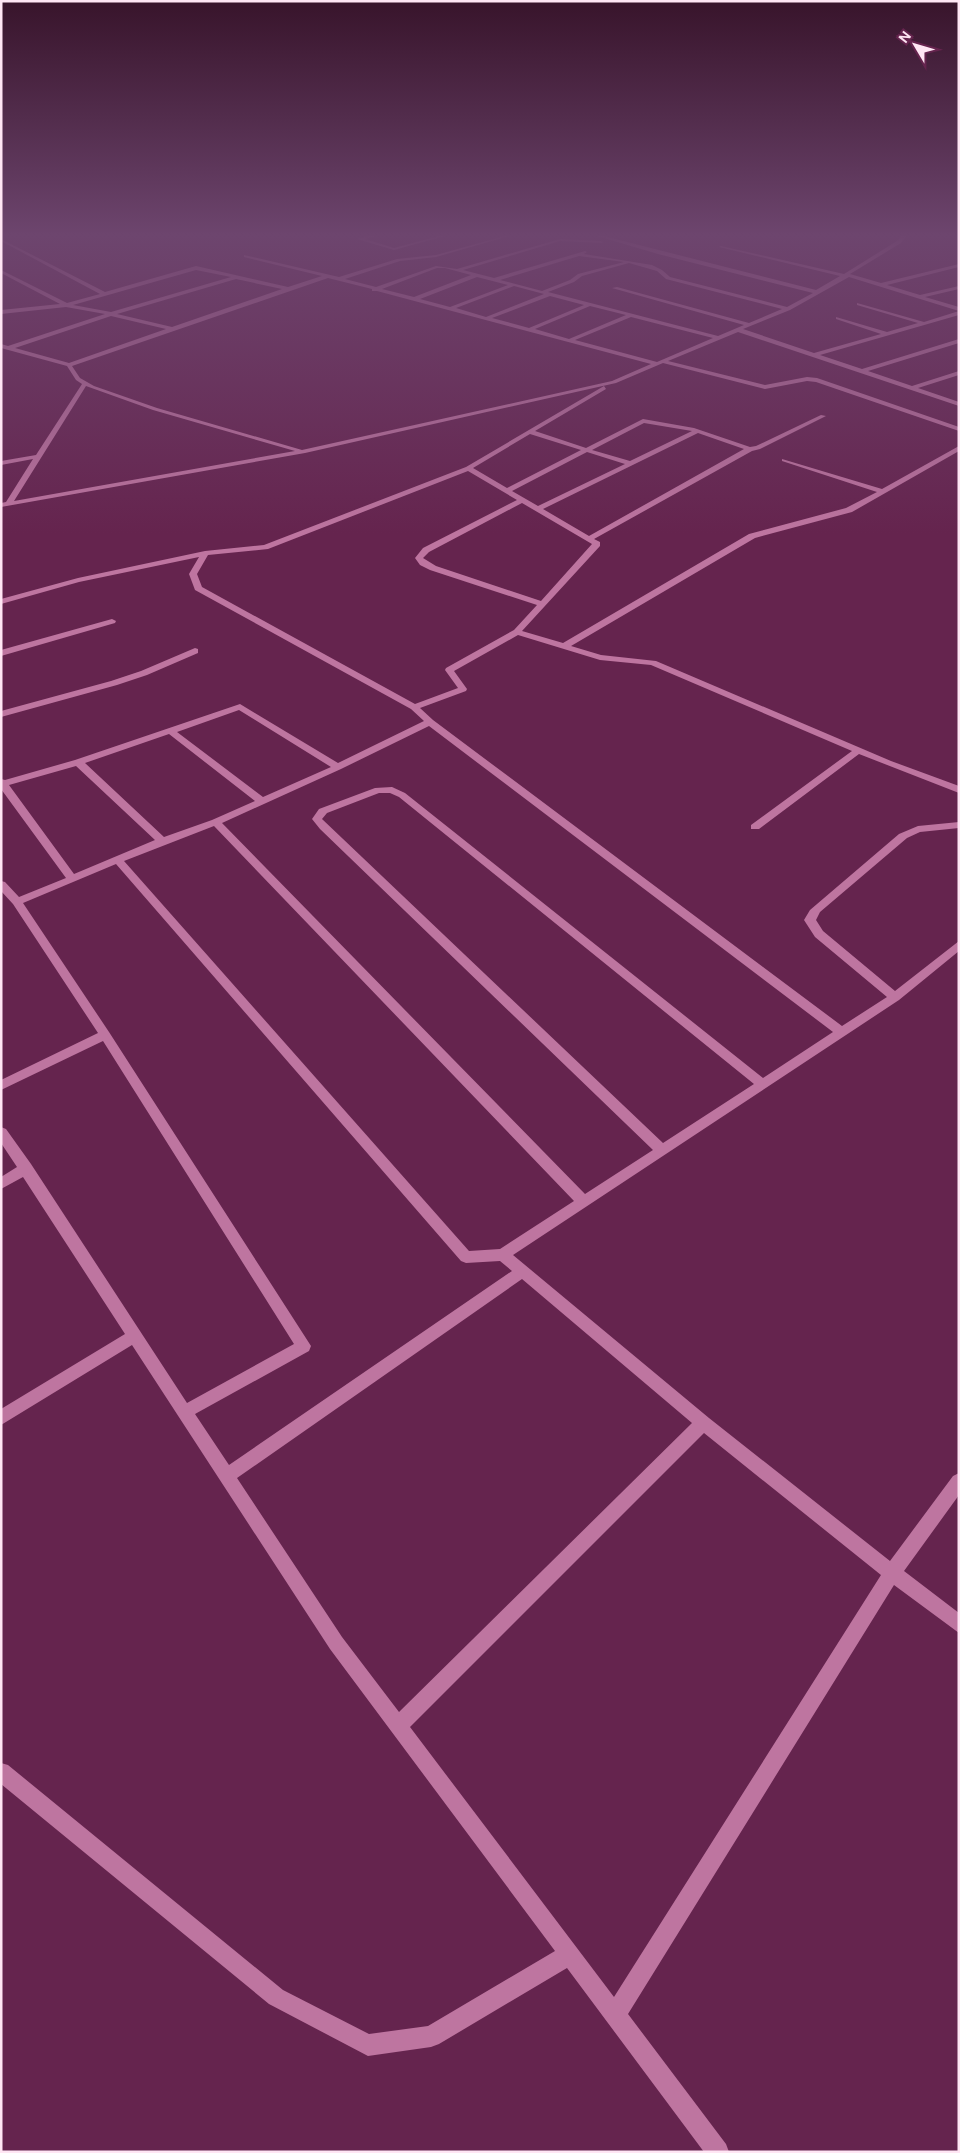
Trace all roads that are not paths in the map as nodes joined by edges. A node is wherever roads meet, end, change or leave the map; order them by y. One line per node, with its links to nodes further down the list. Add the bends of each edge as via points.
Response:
1 (53, 333): 13 (street)
2 (159, 333): 16 (street)
3 (541, 333): 10 (street)
4 (586, 333): 10 (street)
5 (702, 333): 9 (street)
6 (731, 333): 9 (street)
7 (750, 333): 14 (street)
8 (886, 334): 14 (street)
9 (720, 338): 15 (street)
10 (568, 341): 15 (street)
11 (959, 341): 17 (street)
12 (1, 346): 13 (street)
13 (9, 348): 16 (street)
14 (815, 355): 17 (street)
15 (661, 363): 19 (street); 24 (street, via 765,387 817,380)
16 (68, 365): 20 (street)
17 (863, 371): 21 (street)
18 (959, 373): 21 (street)
19 (614, 382): 26 (street); 30 (street)
20 (85, 383): 30 (street, via 155,409); 31 (street)
21 (913, 388): 22 (street)
22 (959, 404)
23 (824, 416): 28 (street)
24 (959, 429)
25 (698, 431): 28 (street); 29 (street, via 642,421); 34 (street)
26 (530, 432): 29 (street); 35 (street)
27 (959, 448): 37 (street)
28 (750, 449): 41 (street)
29 (585, 450): 34 (street); 36 (street)
30 (305, 451): 39 (street)
31 (40, 456): 33 (street); 39 (street)
32 (784, 460): 37 (street)
33 (1, 463)
34 (631, 464): 40 (street)
35 (468, 468): 36 (street); 42 (street, via 265,547)
36 (506, 491): 38 (street)
37 (882, 491): 47 (street, via 849,510 752,536)
38 (522, 500): 40 (street); 44 (street, via 426,550 419,558 423,564 433,568)
39 (5, 504)
40 (538, 510): 41 (street)
41 (589, 539): 44 (street, via 597,544)
42 (205, 553): 43 (street, via 78,580); 50 (street, via 193,574 198,588)
43 (1, 602)
44 (542, 604): 46 (street)
45 (112, 621): 49 (street)
46 (517, 632): 47 (street); 50 (street, via 449,670 463,689)
47 (564, 646): 54 (street, via 600,657 653,663)
48 (195, 651): 51 (street, via 114,683)
49 (1, 653)
50 (414, 708): 52 (street)
51 (1, 714)
52 (430, 722): 56 (street); 70 (street)
53 (170, 731): 55 (street); 56 (street, via 240,708); 59 (street)
54 (860, 750): 58 (street); 62 (street)
55 (78, 762): 57 (street); 63 (street)
56 (338, 768): 59 (street)
57 (2, 783): 65 (street)
58 (959, 790)
59 (261, 801): 60 (street)
60 (216, 822): 63 (street); 78 (street)
61 (959, 825): 69 (street, via 918,829 903,836 815,910 810,920 819,934)
62 (755, 827)
63 (162, 841): 64 (street)
64 (117, 860): 65 (street); 79 (street, via 466,1257)
65 (72, 878): 67 (street)
66 (1, 884): 67 (street)
67 (17, 902): 71 (street)
68 (959, 944): 69 (street)
69 (895, 997): 70 (street)
70 (842, 1032): 72 (street)
71 (105, 1035): 73 (street); 82 (street, via 304,1346)
72 (762, 1084): 75 (street); 75 (street, via 402,795 392,790 378,790 323,811 317,819 324,826)
73 (1, 1086)
74 (1, 1132): 76 (street)
75 (662, 1150): 78 (street)
76 (26, 1168): 77 (street); 81 (street)
77 (1, 1184)
78 (584, 1202): 79 (street)
79 (503, 1255): 80 (street)
80 (522, 1271): 84 (street); 85 (street)
81 (136, 1335): 82 (street); 83 (street)
82 (185, 1412): 85 (street)
83 (1, 1418)
84 (703, 1423): 87 (street); 89 (street)
85 (227, 1476): 89 (street, via 336,1643)
86 (959, 1481): 87 (street)
87 (892, 1573): 88 (street); 92 (street)
88 (959, 1624)
89 (398, 1726): 91 (street)
90 (1, 1772): 91 (street, via 276,1997 368,2045 431,2036)
91 (570, 1954): 92 (street)
92 (616, 2015): 93 (street)
93 (718, 2152)

